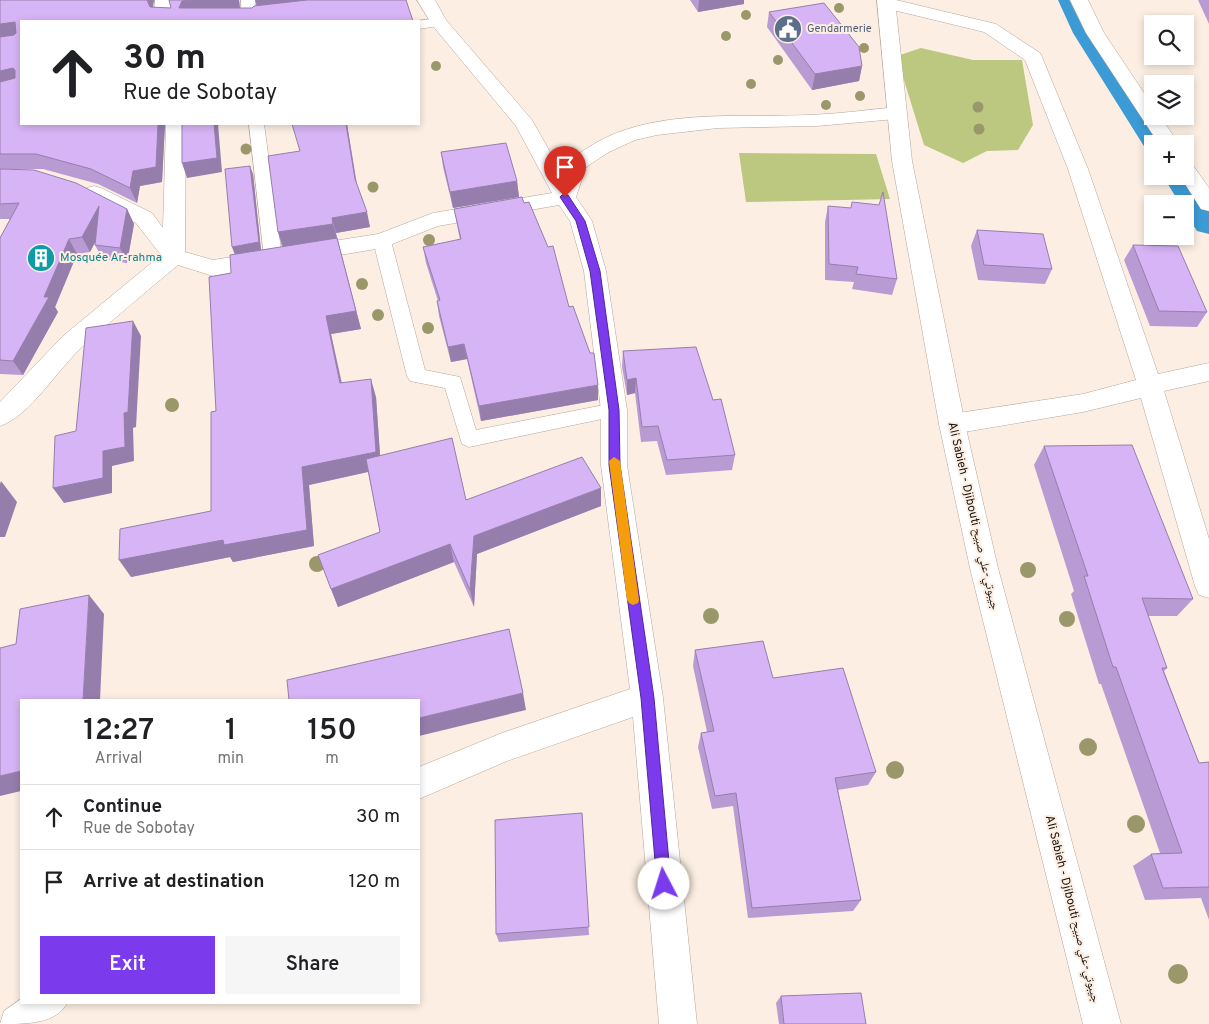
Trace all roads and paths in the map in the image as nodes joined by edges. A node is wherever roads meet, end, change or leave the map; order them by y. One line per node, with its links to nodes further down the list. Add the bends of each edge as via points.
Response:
1 (164, 0): 8 (street)
2 (426, 0): 9 (street)
3 (1078, 0): 14 (street, via 1095,33)
4 (887, 1): 11 (street, Ali Sabieh - Djibouti جيبوتي-علي صبيح); 23 (street, via 990,28 1033,58 1078,169)
5 (249, 12): 6 (street); 7 (street)
6 (268, 13)
7 (231, 17)
8 (166, 20)
9 (439, 22): 10 (lane); 17 (street, via 525,124)
10 (420, 25)
11 (896, 113): 17 (street, via 826,120 678,125 638,132 605,145 577,164); 26 (street, Ali Sabieh - Djibouti جيبوتي-علي صبيح, via 911,217)
12 (176, 125): 20 (street)
13 (256, 125): 21 (lane)
14 (1163, 135)
15 (1194, 182): 18 (street)
16 (75, 187): 20 (street, via 91,191 144,218)
17 (565, 197): 19 (street, via 433,220); 24 (street, via 580,221 595,271)
18 (1209, 204)
19 (382, 241): 21 (street); 24 (lane, via 417,376 453,382 469,438)
20 (174, 256): 21 (street, via 213,268); 25 (street, via 72,342)
21 (273, 257)
22 (1209, 372): 23 (street)
23 (1150, 386): 26 (street, via 1083,403); 27 (street)
24 (614, 410): 28 (street, via 614,465)
25 (0, 416)
26 (952, 424): 33 (street, Ali Sabieh - Djibouti جيبوتي-علي صبيح, via 987,578)
27 (1209, 586)
28 (647, 698): 29 (street, via 502,748); 32 (street)
29 (420, 783)
30 (47, 1004): 31 (street)
31 (17, 1024)
32 (678, 1024)
33 (1102, 1024)

